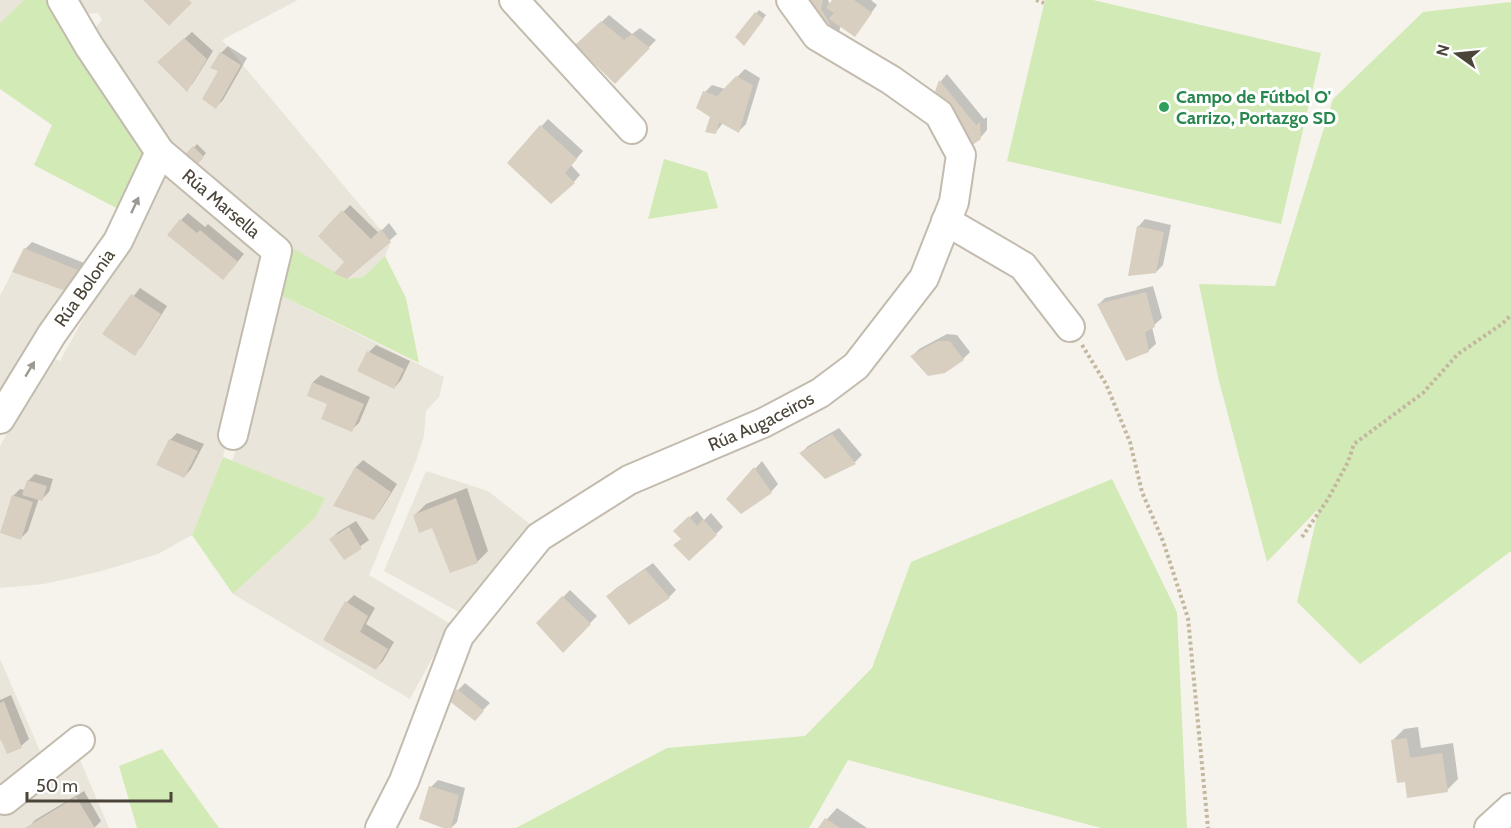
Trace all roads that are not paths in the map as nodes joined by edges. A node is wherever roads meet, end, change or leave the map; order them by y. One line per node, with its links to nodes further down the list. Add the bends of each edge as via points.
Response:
1 (62, 0): 5 (street, Rúa Marsella)
2 (514, 0): 4 (street)
3 (791, 0): 6 (street, Rúa Augaceiros, via 817,36 939,114 962,155 954,202)
4 (632, 129)
5 (160, 152): 8 (street, Rúa Bolonia, one-way to 5, via 52,334 118,241); 9 (street, Rúa Marsella, via 277,251)
6 (946, 221): 7 (street, via 1023,266); 13 (street, Rúa Augaceiros, via 924,278 856,366 820,393 763,423 628,480 539,537 459,636 404,781)
7 (1071, 327)
8 (0, 419)
9 (233, 435)
10 (80, 740): 11 (street, via 5,800)
11 (0, 799)
12 (1511, 808): 14 (street)
13 (380, 828)
14 (1489, 828)

